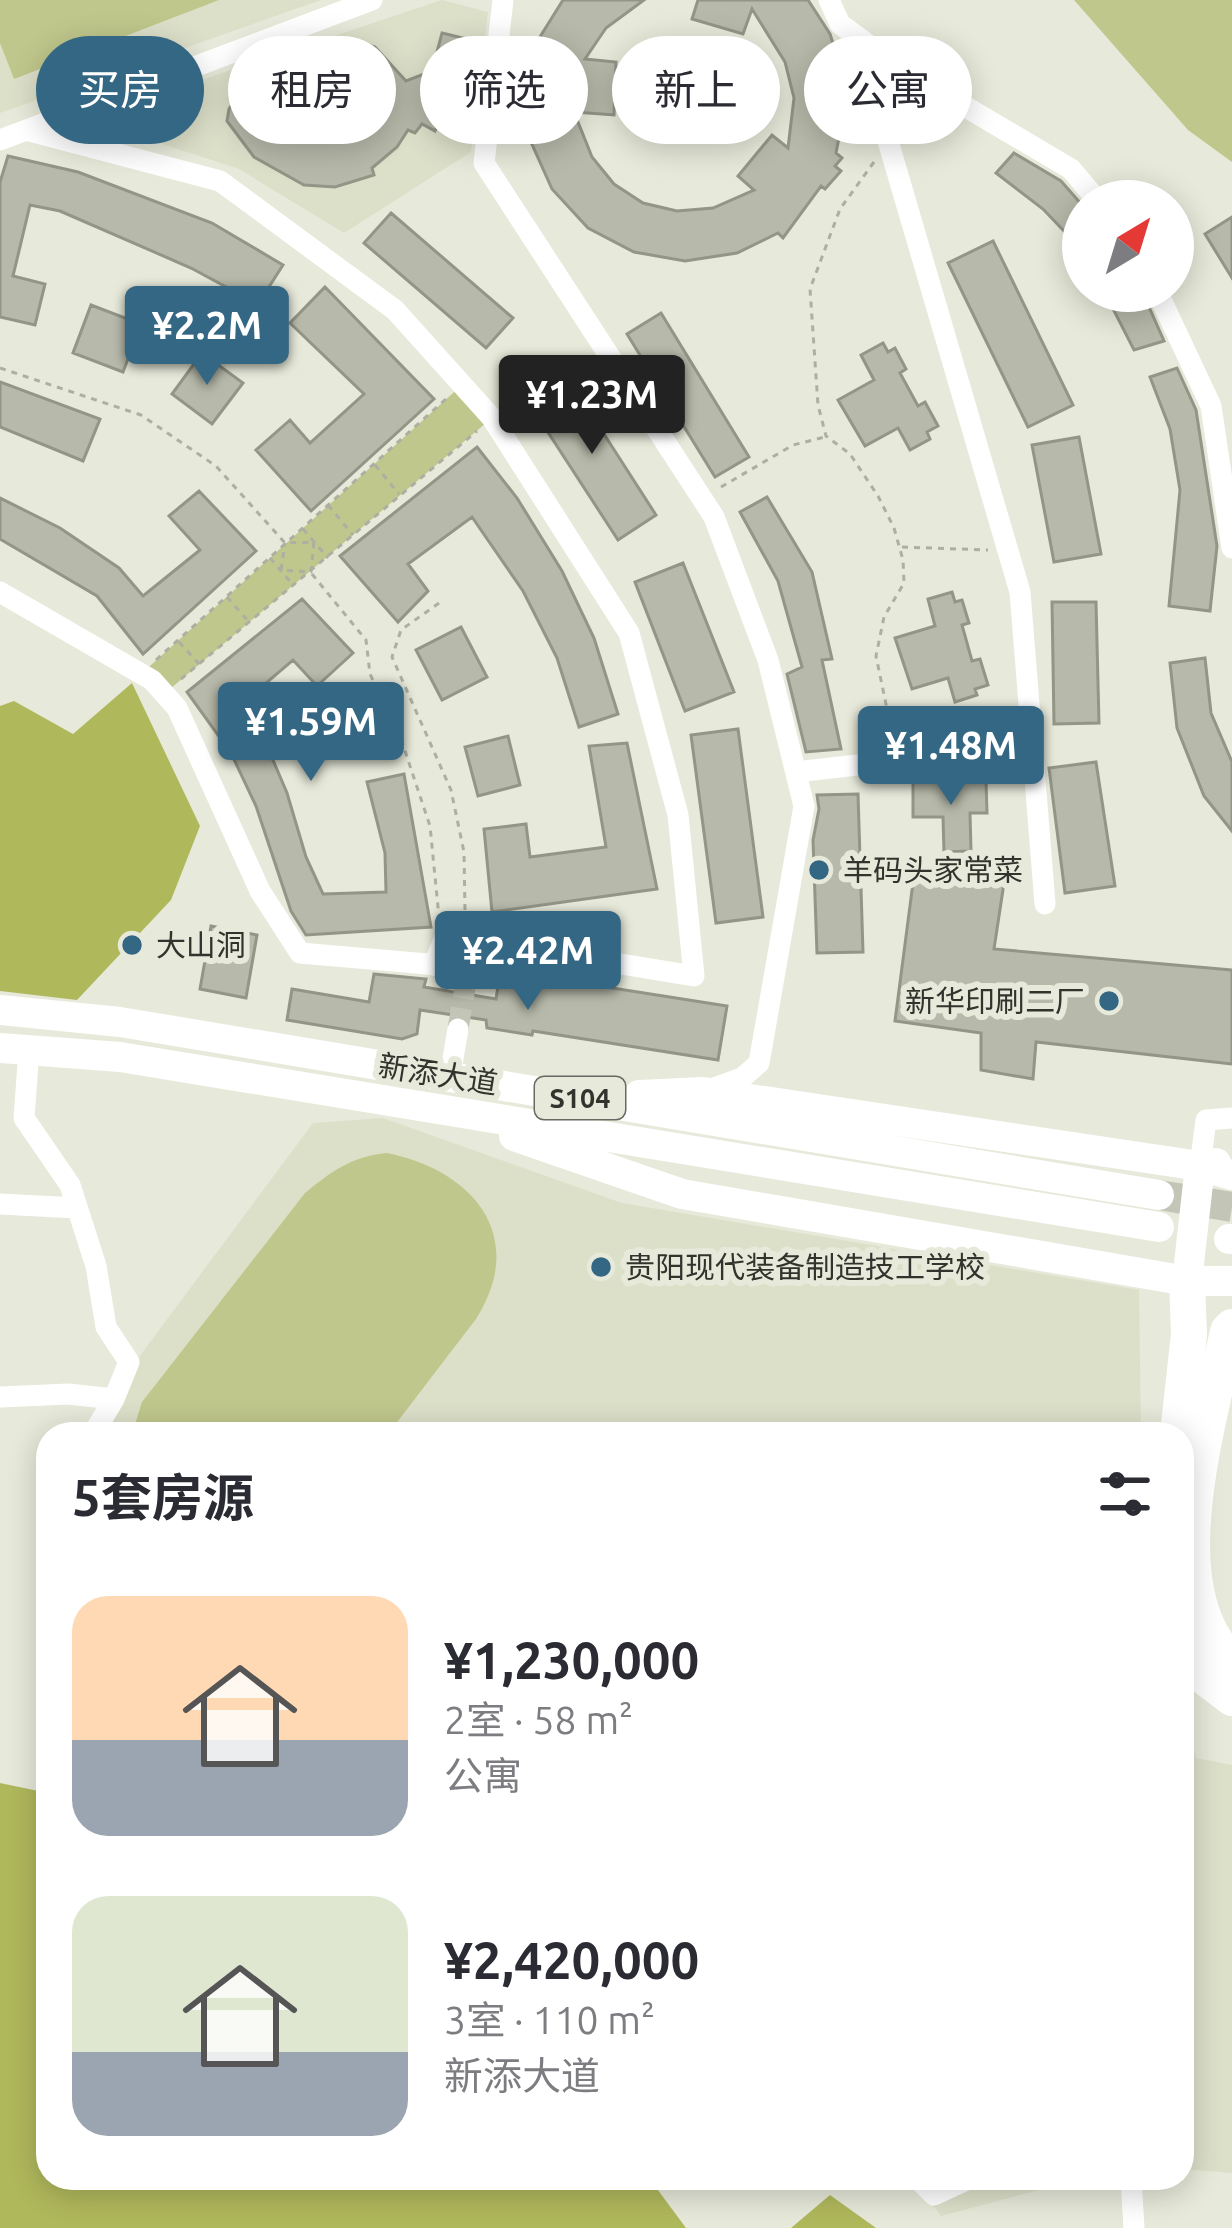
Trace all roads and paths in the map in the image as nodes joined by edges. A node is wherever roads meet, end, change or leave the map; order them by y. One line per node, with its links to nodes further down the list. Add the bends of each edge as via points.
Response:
1 (372, 0): 6 (street)
2 (503, 0): 18 (street, via 484,163)
3 (829, 0): 4 (street)
4 (856, 36)
5 (972, 111): 10 (street)
6 (26, 130): 7 (street); 13 (street, via 220,181 395,310)
7 (0, 140)
8 (887, 144): 15 (path, via 840,209 810,289)
9 (890, 144): 26 (street)
10 (1080, 180)
11 (1166, 312): 25 (street, via 1211,406)
12 (0, 368): 22 (path, via 141,415 216,466)
13 (462, 385): 14 (street); 16 (path)
14 (493, 418): 17 (path); 46 (street, via 629,633 678,815 694,976)
15 (826, 436): 18 (path, via 793,445); 24 (path, via 850,454)
16 (374, 464): 17 (path); 19 (path)
17 (400, 495): 21 (path)
18 (702, 498): 42 (street, via 768,660)
19 (327, 504): 20 (path); 21 (path)
20 (302, 527): 22 (path); 23 (path)
21 (353, 535): 28 (path)
22 (285, 542): 23 (path); 27 (path); 29 (path)
23 (314, 542): 28 (path); 30 (path)
24 (900, 547): 26 (path); 41 (path, via 904,583 884,617 876,656)
25 (1232, 548)
26 (1008, 551): 40 (street, via 1020,592)
27 (269, 556): 29 (path); 33 (path)
28 (328, 558): 30 (path)
29 (281, 570): 30 (path); 31 (path)
30 (311, 572): 31 (path); 45 (path, via 366,640 370,674 430,826)
31 (294, 586): 35 (path)
32 (0, 592): 38 (street)
33 (226, 596): 35 (path); 36 (path)
34 (439, 603): 44 (path, via 401,630 392,657 452,790 464,852)
35 (250, 623): 37 (path)
36 (177, 640): 37 (path); 38 (path)
37 (200, 664): 39 (path)
38 (141, 674): 39 (street)
39 (164, 694): 47 (street, via 260,891 300,953)
40 (1032, 745): 41 (street); 43 (street)
41 (901, 760): 42 (street)
42 (796, 772): 52 (street, via 804,806 759,1063)
43 (1045, 904)
44 (465, 925): 45 (lane); 46 (lane)
45 (441, 933): 47 (lane)
46 (500, 944): 47 (street, via 466,980)
47 (428, 964)
48 (0, 1010): 51 (main road, 新添大道 / S104)
49 (458, 1028): 51 (street)
50 (14, 1049): 54 (main road, 新添大道 / S104); 61 (street, via 24,1118)
51 (450, 1076): 53 (main road, 新添大道 / S104)
52 (703, 1092): 53 (main road); 57 (main road)
53 (579, 1098): 59 (main road, 新添大道 / S104)
54 (429, 1107): 62 (main road, 新添大道 / S104); 63 (main road, via 682,1194)
55 (1232, 1118): 57 (street, via 1206,1120)
56 (1232, 1159): 57 (main road)
57 (1200, 1166): 58 (main road); 63 (main road)
58 (1232, 1174)
59 (1159, 1195)
60 (0, 1204): 61 (street)
61 (77, 1208): 68 (street, via 106,1327 129,1362)
62 (1159, 1227)
63 (1187, 1281): 64 (main road); 70 (highway)
64 (1232, 1281)
65 (1232, 1327): 71 (highway)
66 (0, 1397): 68 (street)
67 (1232, 1398): 72 (main road)
68 (114, 1399): 69 (street)
69 (100, 1422)
70 (1179, 1422)
71 (1194, 1502)
72 (1194, 1508)
73 (1194, 1554): 74 (highway)
74 (1199, 1651): 75 (highway, via 1213,1644); 76 (highway); 77 (highway)
75 (1232, 1661)
76 (1232, 1698)
77 (1232, 1716)
78 (1131, 2190): 79 (street)
79 (1133, 2228)

